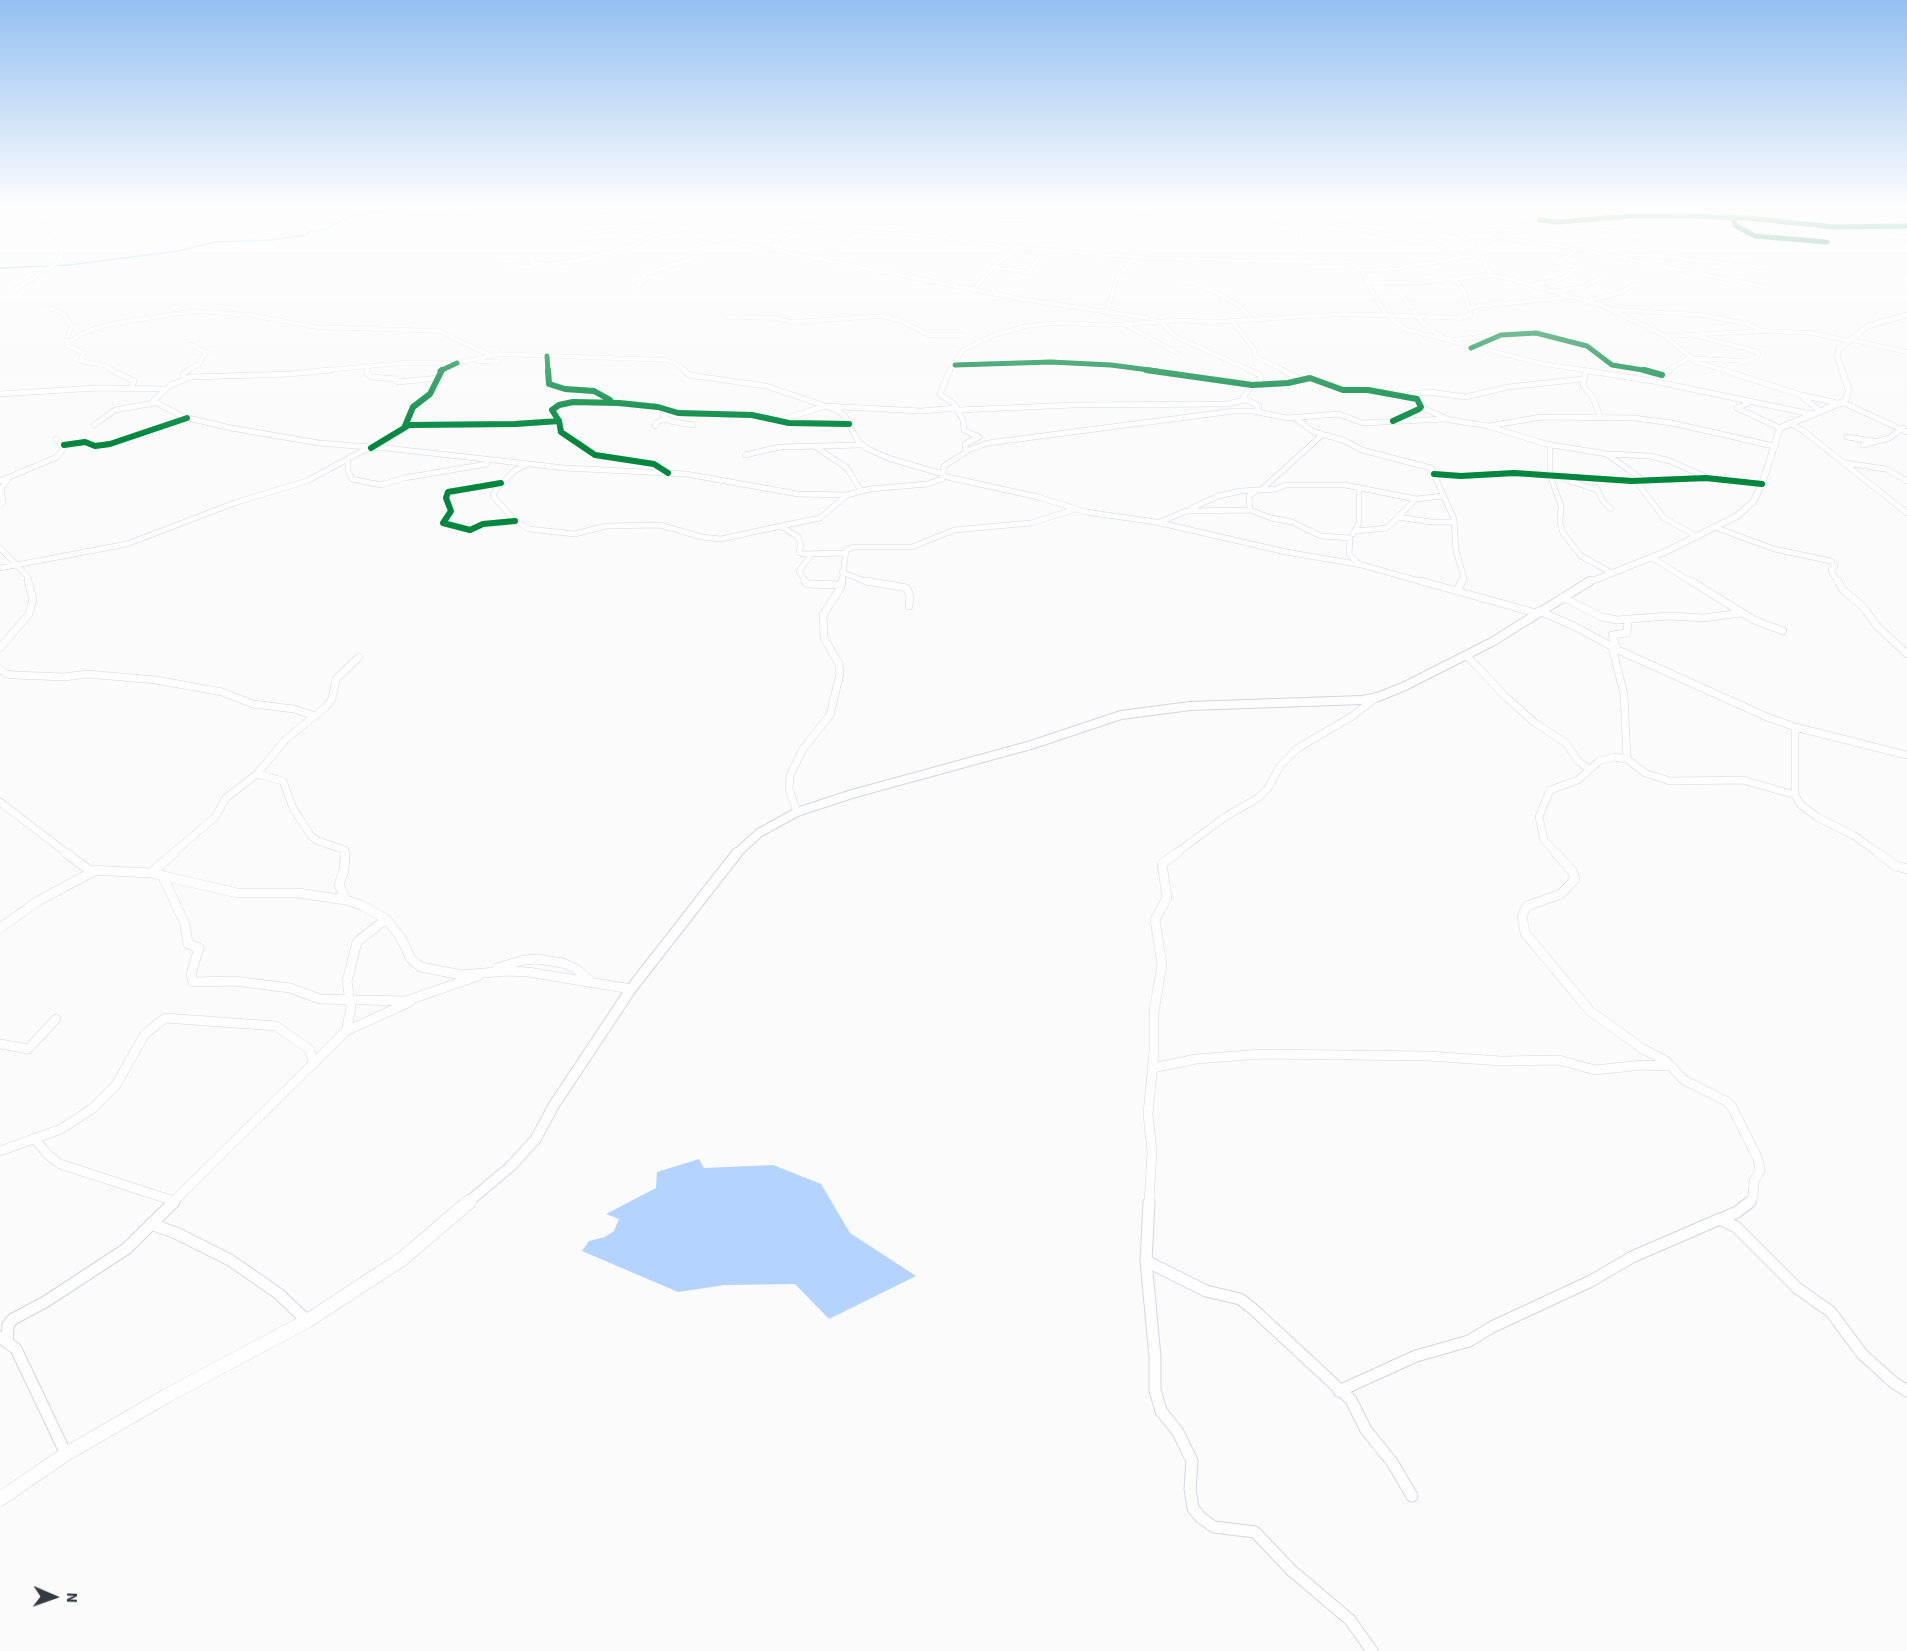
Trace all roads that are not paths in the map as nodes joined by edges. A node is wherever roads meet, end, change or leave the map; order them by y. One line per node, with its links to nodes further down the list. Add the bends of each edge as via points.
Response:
1 (25, 283): 17 (street)
2 (641, 283): 15 (street)
3 (938, 283): 18 (street)
4 (979, 283): 18 (street)
5 (1116, 283): 26 (street)
6 (1191, 283): 32 (street, via 1214,291)
7 (1367, 283): 27 (street)
8 (1457, 283): 25 (street)
9 (1523, 283): 13 (street)
10 (1543, 283): 13 (street)
11 (1590, 283): 19 (street)
12 (1746, 283): 16 (street)
13 (1530, 285): 19 (street)
14 (1634, 285): 22 (street)
15 (638, 286)
16 (1761, 286)
17 (16, 289)
18 (973, 290): 26 (street)
19 (1553, 292): 21 (street)
20 (1400, 293): 31 (street)
21 (1572, 297): 22 (street); 25 (street)
22 (1588, 301): 24 (street)
23 (48, 307): 44 (street, via 62,314 72,326)
24 (1608, 308): 28 (street); 41 (street)
25 (1469, 309): 31 (street, via 1470,315 1465,317)
26 (1106, 313): 34 (street)
27 (1386, 315): 31 (street); 32 (street); 46 (street, via 1407,330)
28 (1701, 315): 35 (street); 38 (street, via 1748,324)
29 (1907, 315): 43 (street, via 1868,326)
30 (728, 317): 42 (street, via 792,322 883,316 929,335 964,335)
31 (1420, 317): 40 (street, via 1445,339)
32 (1252, 319): 33 (street)
33 (1231, 320): 34 (street); 63 (street, via 1256,356)
34 (1169, 321): 36 (street); 67 (street, via 1164,325 1176,337 1260,375)
35 (1697, 321)
36 (1124, 324): 42 (street, via 1027,326); 48 (street)
37 (1699, 327): 39 (street)
38 (1762, 331): 39 (street); 43 (street, via 1812,333)
39 (1692, 334): 41 (street); 51 (street, via 1758,353 1744,361)
40 (1501, 335): 46 (street); 57 (street, via 1536,333 1575,341)
41 (1665, 336): 51 (street)
42 (981, 341): 55 (street, via 961,352)
43 (1851, 341): 47 (street); 77 (street, via 1837,352 1849,391)
44 (67, 343): 49 (street, via 110,324 194,311 250,315 316,327 438,331); 68 (street, via 84,352 80,361 106,366 132,379)
45 (189, 344): 61 (street, via 206,352 199,364 183,374)
46 (1471, 348): 58 (street)
47 (1907, 352)
48 (1177, 353)
49 (492, 355): 50 (street); 52 (street)
50 (547, 356): 76 (street, via 549,384 594,391); 79 (street, via 667,360 689,375 766,386)
51 (1689, 358): 60 (street); 72 (street)
52 (470, 361): 53 (street); 54 (street)
53 (498, 362)
54 (457, 363): 56 (street); 62 (street, via 443,369)
55 (955, 365): 66 (street, via 1111,365); 81 (street, via 940,394)
56 (368, 366): 61 (street); 62 (street, via 367,373 372,377 398,382)
57 (1616, 366): 59 (street); 60 (street)
58 (1587, 372): 59 (street); 64 (street)
59 (1613, 375): 65 (street)
60 (1662, 375): 65 (street)
61 (185, 378): 69 (street)
62 (438, 378): 97 (street, via 430,394 413,407)
63 (1300, 379): 67 (street); 71 (street, via 1310,378 1346,390)
64 (1583, 379): 71 (street, via 1527,384 1462,397 1429,392); 86 (street)
65 (1653, 381): 74 (street)
66 (1252, 385): 67 (street); 73 (street, via 1243,396)
67 (1261, 385)
68 (132, 389): 69 (street); 70 (street)
69 (166, 389): 75 (street)
70 (0, 394)
71 (1399, 394): 80 (street, via 1415,398)
72 (1801, 395): 77 (street); 85 (street)
73 (1245, 400): 78 (street); 84 (street, via 1259,406)
74 (1751, 402): 85 (street); 96 (street, via 1737,408)
75 (154, 403): 87 (street); 95 (street, via 113,411)
76 (619, 403): 82 (street); 91 (street, via 560,405 552,410)
77 (1843, 403): 85 (street); 102 (street)
78 (1227, 404): 81 (street); 83 (street)
79 (825, 406): 81 (street); 92 (street); 94 (street, via 843,413)
80 (1421, 407): 90 (street); 93 (street)
81 (957, 409): 115 (street, via 964,430 979,436 965,444)
82 (665, 411): 89 (street); 92 (street, via 752,415)
83 (1234, 411): 84 (street); 115 (street, via 985,444)
84 (1257, 411): 88 (street)
85 (1815, 413): 96 (street)
86 (1600, 416): 100 (street, via 1538,417); 112 (street, via 1672,423)
87 (187, 418): 108 (street, via 110,444); 114 (street, via 238,430)
88 (1295, 418): 93 (street, via 1333,414 1363,423); 104 (street)
89 (666, 419): 98 (street); 99 (street)
90 (1448, 419): 93 (street); 100 (street)
91 (559, 421): 97 (street); 118 (street, via 561,432 568,438)
92 (777, 421): 94 (street)
93 (1393, 421)
94 (849, 424): 109 (street)
95 (94, 425)
96 (1784, 425): 112 (street); 121 (street, via 1799,428)
97 (405, 426): 114 (street)
98 (655, 426)
99 (693, 426)
100 (1488, 426): 110 (street)
101 (1907, 428): 102 (street)
102 (1899, 429): 103 (street); 107 (street, via 1893,436)
103 (1907, 432)
104 (1322, 435): 125 (street, via 1365,451 1428,466); 139 (street)
105 (1846, 437): 107 (street)
106 (56, 439): 108 (street)
107 (1873, 441): 111 (street)
108 (64, 445): 129 (street, via 54,458)
109 (861, 445): 113 (street); 126 (street)
110 (1550, 445): 116 (street); 127 (street)
111 (1863, 445)
112 (1774, 446): 137 (street)
113 (816, 447): 117 (street, via 775,447); 141 (street, via 848,468)
114 (372, 448): 119 (street); 120 (street)
115 (966, 451): 126 (street, via 944,466)
116 (1607, 454): 131 (street, via 1663,459); 134 (street)
117 (744, 455)
118 (610, 459): 123 (street); 124 (street, via 653,464)
119 (348, 460): 120 (street, via 352,479 381,486 404,478); 164 (street, via 308,481 237,502 127,544)
120 (497, 462): 122 (street)
121 (1844, 463): 135 (street, via 1886,469); 150 (street)
122 (527, 464): 123 (street); 136 (street)
123 (610, 471): 124 (street)
124 (668, 473): 142 (street, via 794,494)
125 (1434, 474): 127 (street); 143 (street)
126 (943, 475): 141 (street, via 927,484); 146 (street)
127 (1550, 476): 128 (street); 168 (street, via 1561,506 1560,523 1569,543 1581,556)
128 (1557, 476): 130 (street); 140 (street)
129 (9, 477): 132 (street); 145 (street, via 1,489)
130 (1590, 478): 133 (street); 140 (street)
131 (1706, 478): 134 (street); 137 (street)
132 (0, 481)
133 (1636, 481): 134 (street); 158 (street, via 1664,518)
134 (1644, 481)
135 (1907, 481)
136 (501, 483): 152 (street, via 493,496); 152 (street, via 448,492 451,511 443,523 470,530 483,524)
137 (1762, 484): 156 (street, via 1753,502)
138 (1359, 488): 139 (street, via 1286,485); 144 (street); 157 (street)
139 (1259, 490): 148 (street, via 1250,496); 149 (street, via 1218,496)
140 (1597, 490): 147 (street)
141 (861, 491): 142 (street)
142 (847, 495): 155 (street, via 820,518)
143 (1443, 496): 144 (street); 154 (street)
144 (1416, 500): 151 (street)
145 (0, 505)
146 (1076, 509): 153 (street); 161 (street, via 1031,524 960,528 912,547 854,547)
147 (1611, 509)
148 (1250, 510): 149 (street); 159 (street, via 1292,522 1321,536)
149 (1186, 511): 153 (street)
150 (1907, 513)
151 (1398, 517): 154 (street); 157 (street, via 1387,528)
152 (515, 521): 155 (street, via 540,532 575,534 613,525 660,525 721,539)
153 (1156, 522): 165 (street)
154 (1454, 522): 170 (street, via 1456,551 1464,578)
155 (781, 526): 162 (street, via 798,537 800,553)
156 (1717, 528): 158 (street); 179 (street, via 1774,549 1831,561 1835,566 1831,570 1842,589)
157 (1356, 531): 159 (street)
158 (1698, 537): 163 (street)
159 (1350, 538): 165 (street, via 1349,554)
160 (0, 548): 164 (street)
161 (844, 553): 162 (street); 167 (street)
162 (811, 555): 169 (street, via 799,571 807,584)
163 (1651, 557): 168 (street); 174 (street)
164 (18, 565): 166 (street); 177 (street, via 31,584 32,608)
165 (1362, 565): 170 (street)
166 (0, 568)
167 (842, 572): 169 (street); 172 (street, via 870,583 908,588)
168 (1612, 573): 171 (street)
169 (841, 585): 192 (street, via 824,615 824,638 840,664 840,674 830,715 803,749 790,775 789,789)
170 (1457, 591): 173 (street)
171 (1562, 597): 173 (street); 175 (street, via 1602,617)
172 (909, 606)
173 (1538, 612): 178 (street); 180 (street)
174 (1741, 613): 175 (street); 176 (street)
175 (1628, 620): 178 (street, via 1628,632 1612,636)
176 (1783, 631)
177 (0, 648)
178 (1615, 648): 185 (street); 187 (street, via 1624,694)
179 (1907, 654)
180 (1467, 656): 183 (street); 188 (street, via 1506,697 1566,744)
181 (359, 657): 184 (street, via 336,679 331,701)
182 (0, 669): 184 (street, via 15,675 85,674 153,680 222,692 253,704)
183 (1378, 697): 192 (street, via 1190,706 1121,716); 210 (street, via 1298,748 1258,798 1164,862 1167,898 1155,920 1162,965 1154,1011)
184 (315, 716): 189 (street, via 284,741)
185 (1795, 727): 186 (street); 190 (street)
186 (1907, 755)
187 (1627, 759): 188 (street, via 1607,758); 190 (street, via 1646,773 1670,781 1743,780)
188 (1589, 769): 209 (street, via 1578,780 1550,790 1539,817 1544,840 1575,879 1556,897 1530,903 1522,916 1523,927 1528,939 1583,1006)
189 (257, 774): 195 (street, via 226,798 214,817); 197 (street, via 283,781 293,808 311,836 345,850 339,885)
190 (1795, 795): 193 (street, via 1806,810)
191 (2, 806): 194 (street, via 38,829 80,864)
192 (797, 812): 202 (street, via 746,843)
193 (1907, 869)
194 (96, 870): 195 (street); 199 (street, via 38,901)
195 (152, 873): 196 (street)
196 (162, 875): 197 (street, via 228,892 298,893); 203 (street, via 186,924 188,944 199,948 192,981 234,981 292,989 316,998)
197 (346, 900): 198 (street)
198 (386, 919): 200 (street, via 411,959 421,966 462,975); 203 (street, via 357,942 347,981)
199 (0, 928)
200 (486, 973): 201 (street, via 507,971); 201 (street, via 537,959 562,963); 204 (street)
201 (590, 981): 202 (street)
202 (631, 989): 217 (street, via 535,1140 510,1167 402,1259)
203 (350, 1000): 204 (street); 206 (street)
204 (413, 1000): 206 (street)
205 (56, 1019): 207 (street, via 29,1049)
206 (346, 1031): 208 (street)
207 (0, 1044)
208 (314, 1064): 211 (street, via 309,1049 276,1026 165,1018 145,1034 116,1085 99,1102 61,1129); 213 (street)
209 (1670, 1066): 210 (street, via 1594,1070 1559,1060 1501,1062 1428,1056 1262,1054 1196,1059); 214 (street, via 1684,1080 1732,1107 1758,1160 1760,1171 1751,1201)
210 (1153, 1068): 216 (street, via 1148,1114 1152,1152)
211 (34, 1138): 212 (street); 213 (street, via 60,1164)
212 (0, 1151)
213 (174, 1201): 215 (street)
214 (1721, 1219): 219 (street, via 1632,1257 1469,1341 1416,1356); 220 (street, via 1736,1227 1797,1288 1831,1312 1862,1354)
215 (151, 1224): 217 (street, via 230,1260 279,1294); 218 (street, via 120,1254 13,1319)
216 (1146, 1261): 219 (street, via 1206,1291 1244,1301); 224 (street, via 1155,1390 1161,1411 1178,1432 1192,1461 1190,1489 1194,1508 1214,1527 1255,1532 1291,1570 1350,1620)
217 (307, 1320): 221 (street)
218 (4, 1340): 221 (street, via 16,1349)
219 (1339, 1391): 222 (street, via 1351,1400 1366,1430 1392,1462)
220 (1907, 1391)
221 (66, 1455): 223 (street)
222 (1412, 1496)
223 (0, 1499)
224 (1372, 1651)

